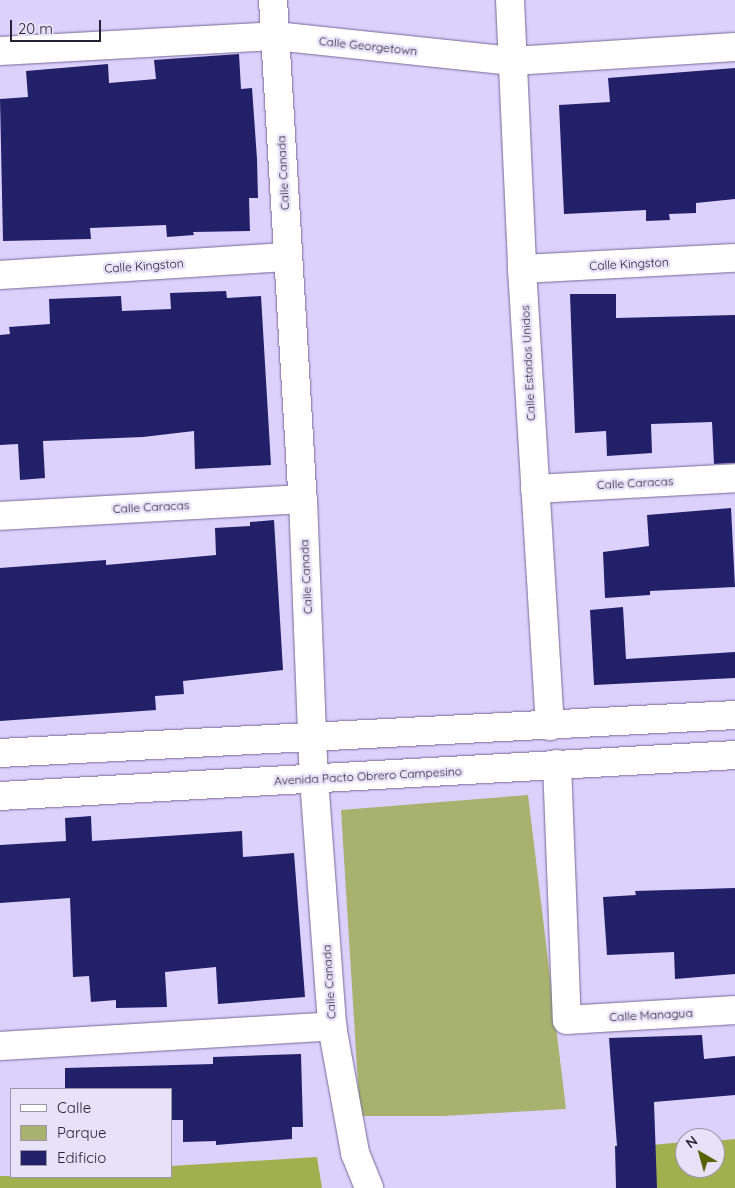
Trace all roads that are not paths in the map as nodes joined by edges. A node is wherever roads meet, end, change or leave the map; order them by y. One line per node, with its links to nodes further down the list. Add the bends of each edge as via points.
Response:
1 (273, 0): 3 (street, Calle Canada)
2 (510, 0): 6 (street, Calle Estados Unidos)
3 (275, 36): 5 (street, Calle Georgetown); 6 (street, Calle Georgetown); 7 (street, Calle Canada)
4 (735, 47): 6 (street, Calle Georgetown)
5 (0, 51)
6 (513, 61): 9 (street, Calle Estados Unidos)
7 (287, 257): 10 (street, Calle Kingston); 13 (street, Calle Canada)
8 (735, 258): 9 (street, Calle Kingston)
9 (522, 269): 12 (street, Calle Estados Unidos)
10 (0, 275)
11 (735, 478): 12 (street, Calle Caracas)
12 (535, 489): 16 (street, Calle Estados Unidos)
13 (302, 499): 14 (street, Calle Caracas); 17 (street, Calle Canada)
14 (0, 516)
15 (735, 715): 16 (street)
16 (550, 726): 17 (street)
17 (314, 736): 18 (street); 21 (street, Calle Canada)
18 (0, 753)
19 (735, 755): 20 (street, Avenida Pacto Obrero Campesino)
20 (557, 764): 21 (street, Avenida Pacto Obrero Campesino); 23 (street, Calle Managua, via 566,1020)
21 (314, 779): 22 (street, Avenida Pacto Obrero Campesino); 24 (street, Calle Canada)
22 (0, 796)
23 (735, 1010)
24 (332, 1026): 25 (street); 26 (street, Calle Canada, via 355,1153)
25 (0, 1046)
26 (369, 1188)

